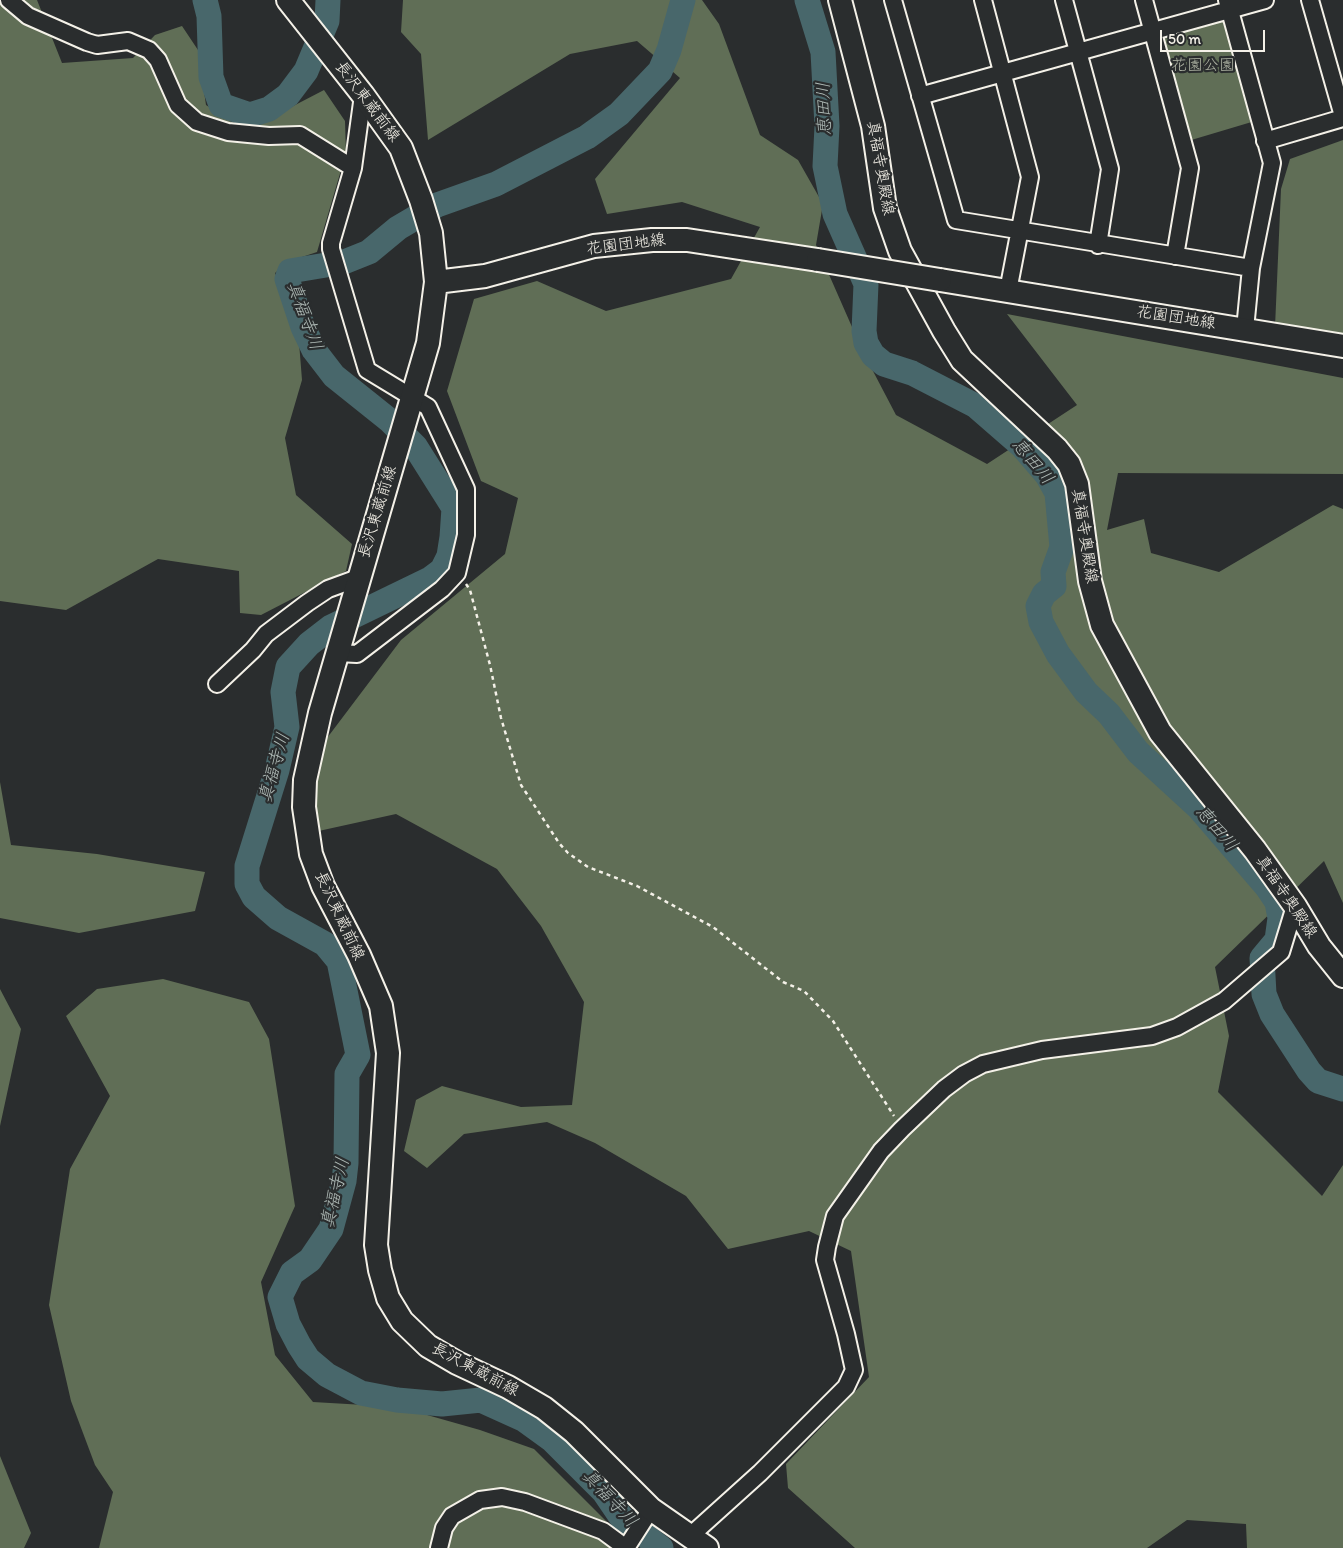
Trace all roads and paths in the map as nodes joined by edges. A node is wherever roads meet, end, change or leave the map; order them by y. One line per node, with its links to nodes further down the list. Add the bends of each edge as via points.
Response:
1 (9, 0): 18 (street, via 28,16 87,42 97,45 128,40 149,50 158,60 178,105 197,122 228,132 300,135)
2 (288, 0): 14 (street, 長沢東蔵前線)
3 (840, 0): 32 (street, 真福寺奥殿線, via 873,126 885,208 900,251 962,360 1069,464 1077,484 1090,581 1102,626 1160,732 1255,850)
4 (893, 0): 15 (street)
5 (983, 0): 13 (street)
6 (1064, 0): 12 (street)
7 (1144, 0): 11 (street)
8 (1265, 0): 10 (street)
9 (1310, 0): 16 (street)
10 (1229, 5): 11 (street); 17 (street)
11 (1152, 32): 12 (street); 21 (street, via 1190,168)
12 (1078, 52): 13 (street); 20 (street, via 1110,169)
13 (1002, 74): 15 (street); 19 (street, via 1030,177)
14 (363, 95): 18 (street); 23 (street, 長沢東蔵前線, via 401,148 422,200 431,233)
15 (920, 96): 19 (street, via 956,220)
16 (1343, 117): 17 (street)
17 (1265, 142): 22 (street, via 1272,163)
18 (353, 168): 27 (street, via 331,249 367,370)
19 (1018, 232): 20 (street); 24 (street)
20 (1098, 245): 21 (street)
21 (1175, 256): 22 (street)
22 (1251, 268): 25 (street)
23 (436, 282): 24 (street, 花園団地線, bridge, via 484,276 594,246 687,240); 27 (street, 長沢東蔵前線, via 428,343)
24 (1008, 291): 25 (street, 花園団地線)
25 (1245, 329): 26 (street, 花園団地線)
26 (1343, 346)
27 (410, 404): 28 (street, via 428,407 466,489 466,535); 29 (street, 長沢東蔵前線)
28 (457, 573): 30 (street, via 442,589 357,654); 34 (path, via 470,590 500,718 521,785 559,843 588,867 645,890 713,927 784,982 804,991 833,1021)
29 (357, 584): 30 (street, 長沢東蔵前線); 31 (street, via 328,589 307,603 266,634 254,650)
30 (340, 646): 35 (street, 長沢東蔵前線, via 309,755 304,807 311,854 323,886 381,1006 388,1054 376,1245 388,1298 402,1321 428,1346 544,1408 574,1432)
31 (216, 684)
32 (1295, 906): 33 (street, 真福寺奥殿線, via 1319,946); 34 (street, via 1282,952 1224,1001 1177,1027 1152,1036 1042,1050 983,1064 944,1089)
33 (1343, 976)
34 (902, 1129): 36 (street, via 835,1216 826,1247 825,1260 854,1370 846,1387 760,1473)
35 (648, 1514): 36 (street, 長沢東蔵前線); 37 (street, via 626,1548 602,1531 525,1502 502,1497 480,1500 452,1516 444,1528)
36 (698, 1542)
37 (438, 1548)

